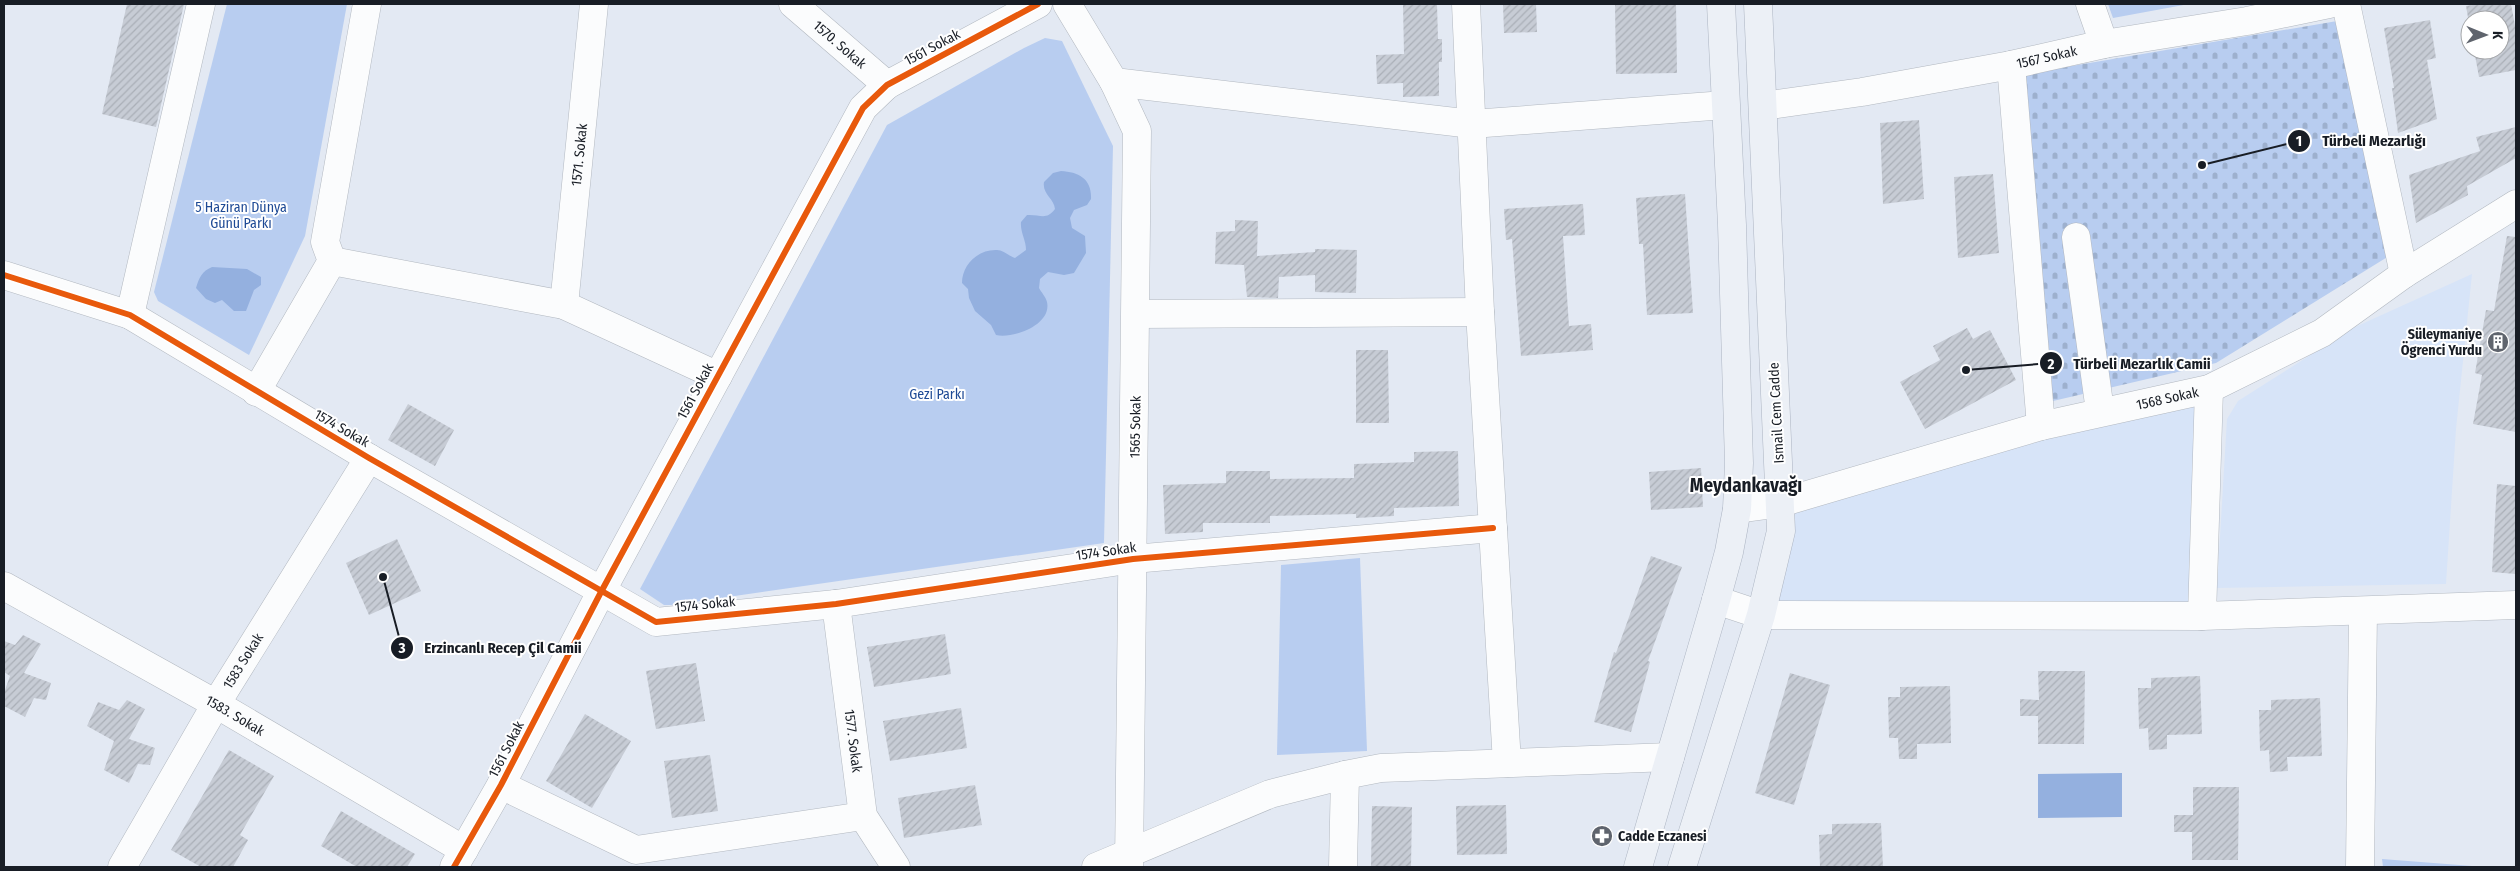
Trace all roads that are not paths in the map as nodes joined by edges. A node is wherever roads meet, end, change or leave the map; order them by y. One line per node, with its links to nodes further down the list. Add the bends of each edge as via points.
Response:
1 (201, 4): 29 (street)
2 (367, 4): 23 (street, via 325,242)
3 (594, 4): 26 (street, 1571. Sokak)
4 (793, 4): 17 (street, 1570. Sokak)
5 (1038, 4): 17 (street, 1561 Sokak)
6 (1067, 4): 16 (street, 1565 Sokak)
7 (1466, 4): 20 (street)
8 (1721, 4): 18 (main road)
9 (1758, 4): 19 (main road, Ismail Cem Cadde)
10 (2090, 4): 14 (street)
11 (2329, 4): 13 (street, 1567 Sokak)
12 (2346, 4): 24 (street)
13 (2246, 12): 14 (street, 1567 Sokak)
14 (2104, 44): 15 (street, 1567 Sokak)
15 (2012, 65): 19 (street, 1567 Sokak); 34 (street)
16 (1114, 82): 20 (street); 28 (street, 1565 Sokak, via 1136,131)
17 (887, 85): 30 (street, 1561 Sokak, via 863,108)
18 (1725, 105): 20 (street); 37 (main road, via 1739,453)
19 (1763, 106): 36 (main road, Ismail Cem Cadde)
20 (1472, 124): 27 (street)
21 (2516, 204): 24 (street, 1568 Sokak)
22 (2076, 237): 33 (street)
23 (332, 261): 26 (street); 32 (street)
24 (2404, 274): 31 (street, 1568 Sokak, via 2322,333)
25 (4, 275): 29 (street, 1574 Sokak)
26 (564, 305): 30 (street)
27 (1480, 312): 28 (street); 38 (street)
28 (1136, 314): 39 (street, 1565 Sokak)
29 (130, 316): 32 (street, 1574 Sokak)
30 (718, 376): 41 (street, 1561 Sokak)
31 (2209, 389): 33 (street, 1568 Sokak); 47 (street)
32 (256, 392): 35 (street, 1574 Sokak)
33 (2100, 411): 34 (street, 1568 Sokak)
34 (2041, 426): 36 (street, 1568 Sokak)
35 (369, 458): 41 (street, 1574 Sokak); 48 (street, 1583 Sokak)
36 (1780, 503): 37 (street, 1568 Sokak); 46 (main road, Ismail Cem Cadde, via 1781,532)
37 (1737, 509): 42 (main road)
38 (1493, 528): 39 (street, 1574 Sokak); 50 (street)
39 (1133, 560): 43 (street, 1574 Sokak); 55 (street, 1565 Sokak)
40 (4, 586): 48 (street, 1583. Sokak)
41 (601, 592): 43 (street, 1574 Sokak, via 656,622); 52 (street, 1561 Sokak)
42 (1716, 600): 46 (street); 49 (main road)
43 (836, 604): 53 (street, 1577. Sokak)
44 (2516, 605): 45 (street)
45 (2363, 611): 47 (street); 62 (street)
46 (1761, 615): 47 (street); 61 (main road, Ismail Cem Cadde)
47 (2202, 616)
48 (216, 704): 54 (street, 1583. Sokak); 56 (street, 1583 Sokak)
49 (1670, 757): 50 (street); 60 (main road)
50 (1507, 763): 51 (street, via 1381,768)
51 (1345, 774): 55 (street, via 1270,794); 59 (street)
52 (501, 785): 53 (street, via 636,850); 54 (street, 1561 Sokak)
53 (863, 816): 57 (street, 1577. Sokak)
54 (459, 858)
55 (1129, 860): 58 (street)
56 (122, 867)
57 (896, 867)
58 (1096, 867)
59 (1343, 867)
60 (1638, 867)
61 (1682, 867)
62 (2360, 867)

